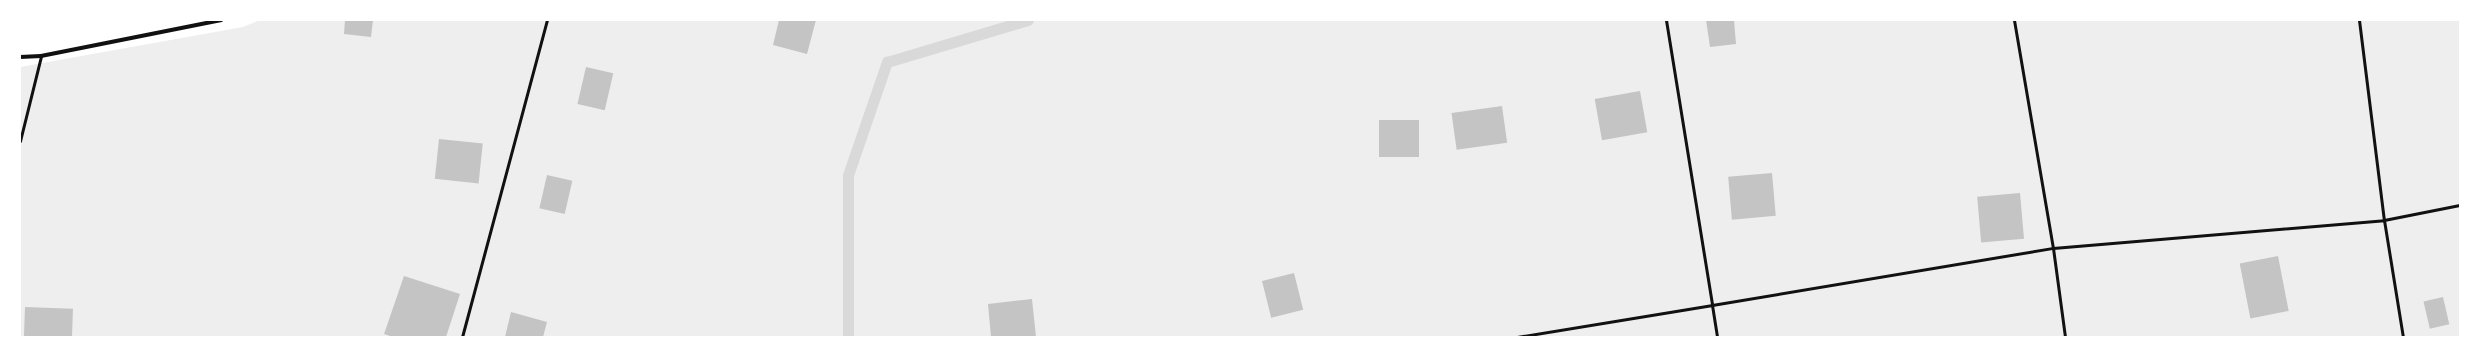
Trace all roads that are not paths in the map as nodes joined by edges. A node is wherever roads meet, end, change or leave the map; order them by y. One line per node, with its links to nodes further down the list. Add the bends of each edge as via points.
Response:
1 (221, 20): 6 (street)
2 (547, 20): 13 (lane)
3 (1666, 20): 12 (lane)
4 (2014, 20): 11 (lane)
5 (2359, 20): 10 (lane)
6 (41, 56): 7 (street); 8 (lane)
7 (20, 57)
8 (20, 141)
9 (2460, 205): 10 (lane)
10 (2384, 220): 11 (lane); 17 (lane)
11 (2053, 248): 12 (lane); 16 (lane)
12 (1712, 305): 14 (lane); 15 (lane)
13 (462, 337)
14 (1517, 337)
15 (1717, 337)
16 (2065, 337)
17 (2403, 337)

